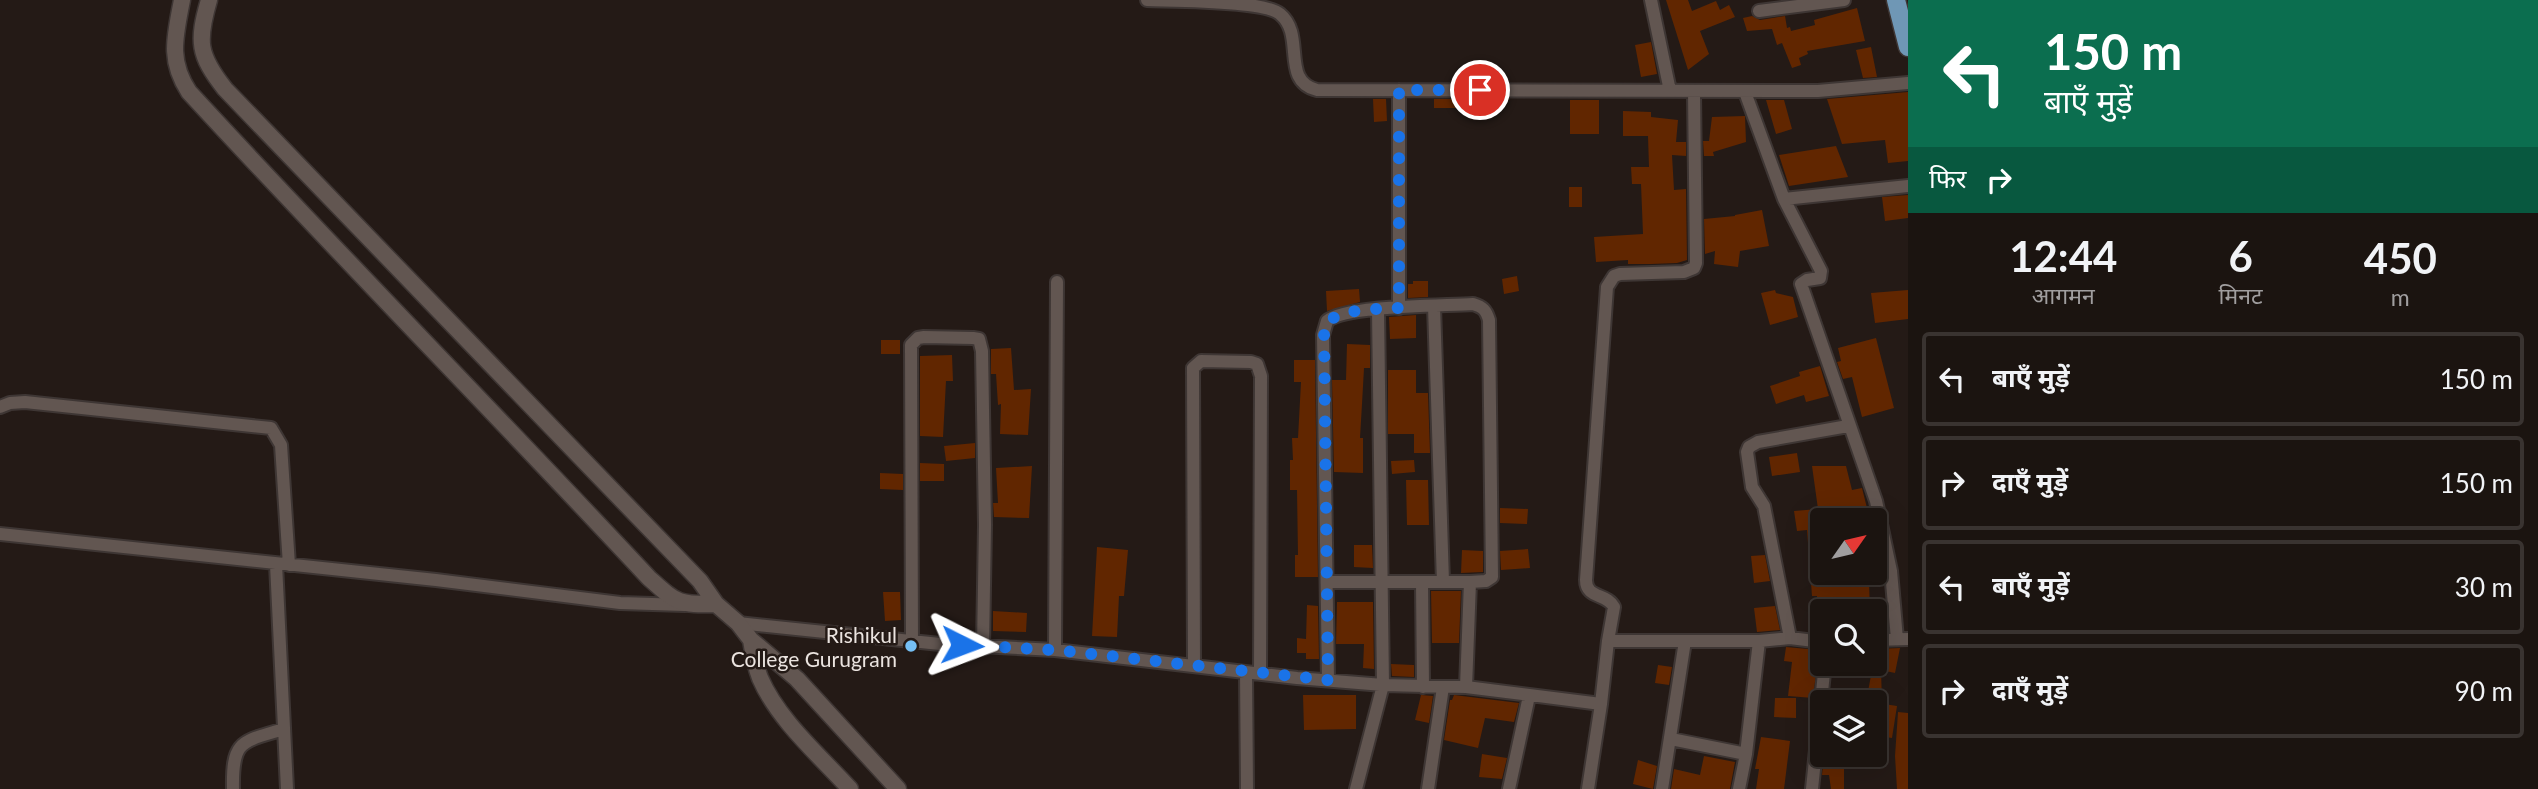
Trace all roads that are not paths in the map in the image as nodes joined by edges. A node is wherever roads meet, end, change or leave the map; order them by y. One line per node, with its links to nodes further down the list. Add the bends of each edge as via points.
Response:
1 (182, 0): 30 (street, via 175,63 189,92 649,578 671,599)
2 (209, 0): 29 (street, via 200,38 209,66 225,89 700,581)
3 (1147, 0): 10 (street, via 1251,6 1279,13 1292,35 1299,79 1306,87)
4 (1651, 0): 11 (street)
5 (1844, 0): 7 (street)
6 (1896, 0): 8 (main road)
7 (1759, 11)
8 (1907, 39)
9 (1908, 83): 13 (street)
10 (1399, 90): 11 (street); 18 (street)
11 (1670, 91): 12 (street)
12 (1694, 92): 13 (street); 38 (street, via 1694,268 1620,274 1607,287 1586,587 1612,602)
13 (1745, 92): 15 (street)
14 (1908, 186): 15 (street)
15 (1784, 199): 21 (street, via 1821,271 1820,278 1801,284)
16 (1058, 282): 41 (street)
17 (1434, 306): 18 (street); 27 (street); 28 (street, via 1474,304 1486,311 1489,320 1494,574 1486,581)
18 (1399, 308): 19 (street)
19 (1378, 310): 24 (street, via 1337,314 1324,328); 25 (street)
20 (0, 407): 23 (street, via 25,402 271,428 281,445)
21 (1848, 426): 32 (street, via 1758,442 1747,452 1752,487 1764,506); 33 (street, via 1876,501)
22 (0, 534): 23 (street)
23 (282, 564): 30 (street, via 620,603); 52 (street)
24 (1327, 582): 25 (street); 45 (street)
25 (1383, 582): 26 (street); 46 (street)
26 (1422, 582): 27 (street); 47 (street)
27 (1443, 582): 28 (street)
28 (1470, 582): 49 (street)
29 (716, 604): 30 (street); 31 (street)
30 (686, 605)
31 (737, 622): 34 (street); 37 (street)
32 (1790, 638): 35 (street); 36 (street)
33 (1902, 639)
34 (751, 640): 57 (street, via 762,681 781,712); 58 (street, via 796,679)
35 (1759, 640): 39 (street); 54 (street)
36 (1810, 640)
37 (912, 641): 40 (street); 40 (street, via 911,345 924,337 973,338 981,343 982,351)
38 (1608, 641): 39 (street); 51 (street)
39 (1685, 641): 53 (street)
40 (983, 647): 41 (street)
41 (1055, 650): 42 (street)
42 (1194, 666): 43 (street); 43 (street, via 1193,368 1201,361 1251,362 1257,364 1261,376)
43 (1253, 673): 45 (street); 59 (street)
44 (1824, 676): 66 (street)
45 (1328, 680): 46 (street)
46 (1383, 685): 47 (street); 60 (street)
47 (1423, 687): 48 (street)
48 (1443, 687): 49 (street); 61 (street)
49 (1466, 687): 50 (street)
50 (1530, 696): 51 (street); 62 (street)
51 (1601, 704): 63 (street)
52 (284, 729): 55 (street, via 240,747 234,757); 56 (street)
53 (1671, 739): 54 (street); 64 (street)
54 (1746, 754): 65 (street)
55 (233, 789)
56 (287, 789)
57 (850, 789)
58 (898, 789)
59 (1247, 789)
60 (1356, 789)
61 (1428, 789)
62 (1509, 789)
63 (1588, 789)
64 (1662, 789)
65 (1739, 789)
66 (1812, 789)

